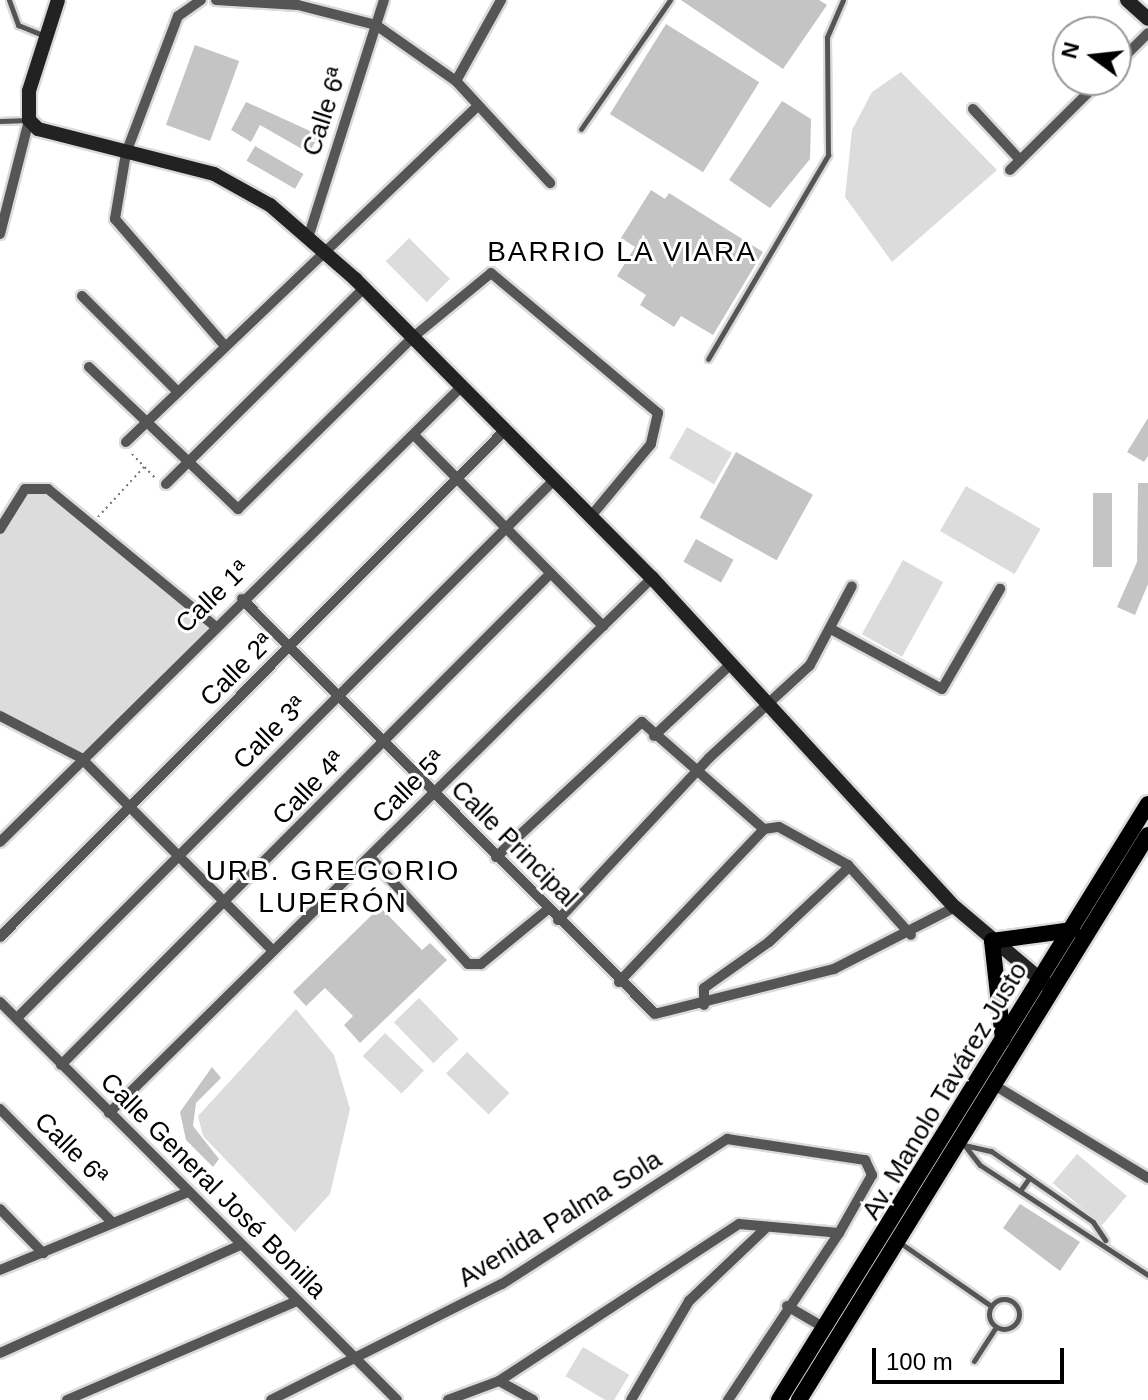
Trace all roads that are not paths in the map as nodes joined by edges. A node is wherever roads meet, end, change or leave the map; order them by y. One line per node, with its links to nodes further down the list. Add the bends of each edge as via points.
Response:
1 (9, 0): 13 (lane, via 18,25)
2 (58, 0): 13 (street)
3 (201, 0): 22 (street, via 178,16)
4 (216, 0): 11 (street, via 298,5)
5 (384, 0): 11 (street, Calle 6ª)
6 (501, 0): 15 (street)
7 (670, 0): 21 (lane)
8 (843, 0): 33 (lane, via 827,37 828,155)
9 (1127, 0): 10 (street)
10 (1148, 19)
11 (376, 25): 15 (street); 27 (street, Calle 6ª)
12 (1148, 33): 14 (street)
13 (46, 36): 19 (street, via 29,91)
14 (1132, 49)
15 (456, 81): 17 (street)
16 (1085, 96): 23 (street)
17 (478, 106): 25 (street); 28 (street)
18 (973, 109): 23 (street)
19 (29, 120): 20 (lane); 22 (street, via 47,134); 26 (street)
20 (0, 121)
21 (581, 129)
22 (126, 153): 27 (street, via 214,174 270,205); 32 (street, via 116,225)
23 (1020, 160): 24 (street)
24 (1010, 170)
25 (550, 183)
26 (0, 234)
27 (308, 238): 28 (street)
28 (326, 253): 29 (street); 32 (street)
29 (364, 288): 31 (street); 41 (street)
30 (82, 296): 36 (street)
31 (412, 338): 35 (street); 41 (street, via 238,509); 45 (street, via 491,273 658,413 651,444)
32 (224, 345): 36 (street)
33 (708, 359)
34 (89, 367): 37 (street)
35 (460, 388): 38 (street); 39 (street, Calle 1ª)
36 (177, 391): 37 (street)
37 (146, 422): 40 (street); 41 (street)
38 (504, 431): 42 (street, Calle 2ª); 43 (street)
39 (414, 435): 42 (street); 52 (street, Calle 1ª)
40 (126, 442)
41 (187, 462): 44 (street)
42 (460, 479): 46 (street); 56 (street, Calle 2ª)
43 (554, 480): 45 (street); 46 (street, Calle 3ª)
44 (166, 484)
45 (591, 516): 49 (street)
46 (507, 528): 48 (street); 58 (street, Calle 3ª)
47 (0, 529): 53 (street, via 21,493 35,487 92,523)
48 (551, 573): 54 (street); 62 (street, Calle 4ª)
49 (652, 578): 54 (street, Calle 5ª); 57 (street)
50 (852, 586): 55 (street)
51 (1000, 589): 55 (street, via 942,689)
52 (242, 599): 53 (street, Calle 1ª); 56 (street, Calle Principal)
53 (215, 626): 63 (street, Calle 1ª)
54 (603, 626): 65 (street, Calle 5ª)
55 (831, 629): 59 (street, via 810,665)
56 (290, 648): 58 (street, Calle Principal); 67 (street, Calle 2ª)
57 (730, 665): 59 (street); 61 (street)
58 (337, 696): 62 (street, Calle Principal); 71 (street, Calle 3ª)
59 (765, 704): 64 (street); 76 (street)
60 (0, 716): 63 (street)
61 (654, 736): 64 (street); 73 (street, via 642,722)
62 (384, 743): 65 (street, Calle Principal); 75 (street, Calle 4ª)
63 (81, 758): 67 (street); 70 (street, Calle 1ª)
64 (697, 777): 68 (street); 78 (street)
65 (433, 793): 72 (street, Calle 5ª); 73 (street, Calle Principal)
66 (1148, 804): 79 (main road, Av. Manolo Tavárez Justo)
67 (132, 806): 71 (street); 81 (street, Calle 2ª)
68 (764, 829): 74 (street, via 779,827); 84 (street)
69 (1148, 835): 85 (main road, Av. Manolo Tavárez Justo)
70 (0, 842)
71 (179, 855): 75 (street); 88 (street, Calle 3ª)
72 (370, 857): 77 (street, via 468,964 481,964); 83 (street, Calle 5ª)
73 (496, 857): 77 (street, Calle Principal)
74 (848, 868): 80 (street); 87 (street, via 769,942 704,988)
75 (227, 904): 83 (street); 90 (street, Calle 4ª)
76 (955, 907): 80 (street); 82 (street)
77 (547, 910): 78 (street, Calle Principal)
78 (558, 920): 84 (street, Calle Principal)
79 (1072, 930): 82 (main road); 85 (main road, Av. Manolo Tavárez Justo)
80 (911, 935): 87 (street, via 834,969)
81 (0, 937)
82 (992, 941): 85 (street); 89 (main road)
83 (273, 951): 93 (street, Calle 5ª)
84 (619, 982): 87 (street, Calle Principal, via 655,1014)
85 (1046, 984): 89 (main road, Av. Manolo Tavárez Justo); 91 (main road, Av. Manolo Tavárez Justo)
86 (0, 1002): 88 (street, Calle General José Bonilla)
87 (704, 1005)
88 (17, 1018): 90 (street, Calle General José Bonilla)
89 (1003, 1041): 94 (main road, Av. Manolo Tavárez Justo)
90 (61, 1065): 93 (street, Calle General José Bonilla)
91 (994, 1085): 94 (main road, Av. Manolo Tavárez Justo); 96 (street)
92 (0, 1109): 100 (street, Calle 6ª)
93 (109, 1113): 98 (street, Calle General José Bonilla)
94 (955, 1141): 95 (lane, via 991,1151); 97 (lane); 104 (main road, Av. Manolo Tavárez Justo); 113 (main road, Av. Manolo Tavárez Justo)
95 (1029, 1178): 97 (lane); 103 (lane, via 1093,1222)
96 (1148, 1178)
97 (1020, 1191): 103 (lane)
98 (188, 1192): 100 (street); 105 (street, Calle General José Bonilla)
99 (0, 1209): 106 (street)
100 (111, 1221): 106 (street)
101 (767, 1227): 102 (street); 117 (street, via 739,1224); 125 (street, via 689,1301)
102 (839, 1233): 110 (street); 116 (street, Avenida Palma Sola, via 872,1175 865,1160 727,1139 502,1284)
103 (1105, 1241): 108 (lane)
104 (898, 1242): 111 (lane); 128 (main road, Av. Manolo Tavárez Justo)
105 (240, 1245): 109 (street, Calle General José Bonilla); 114 (street)
106 (43, 1253): 107 (street)
107 (0, 1270)
108 (1148, 1275)
109 (297, 1301): 116 (street, Calle General José Bonilla); 119 (street)
110 (787, 1306): 113 (street); 126 (street)
111 (991, 1306): 112 (lane); 112 (lane, via 1007,1299 1020,1311 1013,1327)
112 (996, 1327): 115 (lane)
113 (825, 1328): 127 (main road, Av. Manolo Tavárez Justo)
114 (0, 1353)
115 (974, 1361)
116 (359, 1362): 120 (street, Avenida Palma Sola); 121 (street, Calle General José Bonilla)
117 (499, 1381): 118 (street); 124 (street)
118 (473, 1390): 122 (street); 123 (street)
119 (67, 1400)
120 (271, 1400)
121 (397, 1400)
122 (448, 1400)
123 (466, 1400)
124 (533, 1400)
125 (631, 1400)
126 (728, 1400)
127 (779, 1400)
128 (799, 1400)

